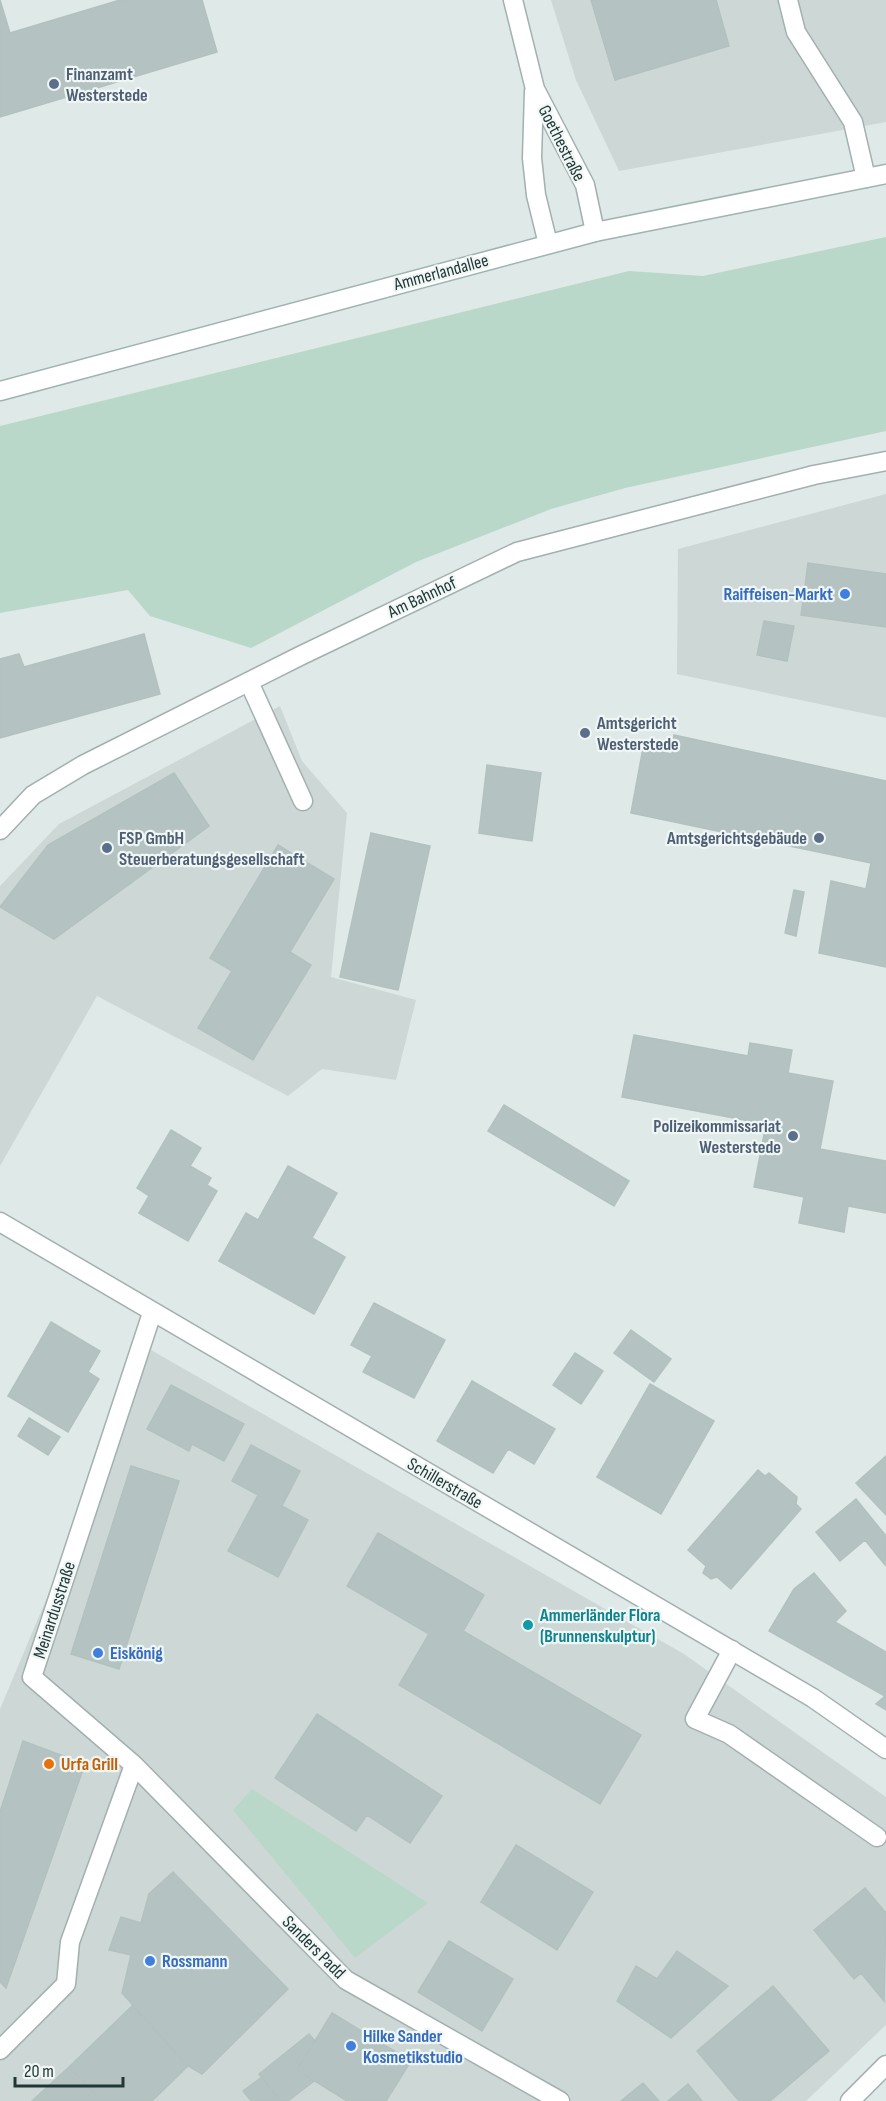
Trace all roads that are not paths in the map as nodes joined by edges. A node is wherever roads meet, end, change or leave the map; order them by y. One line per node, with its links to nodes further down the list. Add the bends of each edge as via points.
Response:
1 (513, 0): 3 (street, Goethestraße)
2 (788, 0): 5 (street, via 796,32 853,122)
3 (534, 89): 6 (street, Goethestraße, via 585,185); 7 (street, Goethestraße, via 532,158)
4 (886, 174): 5 (street, Ammerlandallee)
5 (866, 178): 6 (street, Ammerlandallee)
6 (595, 232): 7 (street, Ammerlandallee)
7 (548, 244): 8 (street, Ammerlandallee)
8 (0, 391)
9 (886, 461): 10 (street, Am Bahnhof, via 814,475 517,552)
10 (249, 682): 11 (street); 12 (street, Am Bahnhof, via 83,765 33,795)
11 (303, 801)
12 (0, 830)
13 (0, 1222): 14 (street, Schillerstraße)
14 (152, 1313): 15 (street, Schillerstraße); 17 (street, Meinardusstraße, via 32,1677)
15 (732, 1650): 16 (street, Schillerstraße, via 813,1698); 18 (street, via 695,1719 729,1734)
16 (886, 1749)
17 (134, 1766): 19 (street, via 70,1942 66,1984); 21 (street, Sanders Padd, via 346,1980)
18 (877, 1837)
19 (0, 2050)
20 (886, 2065): 22 (street)
21 (560, 2101)
22 (850, 2101)

